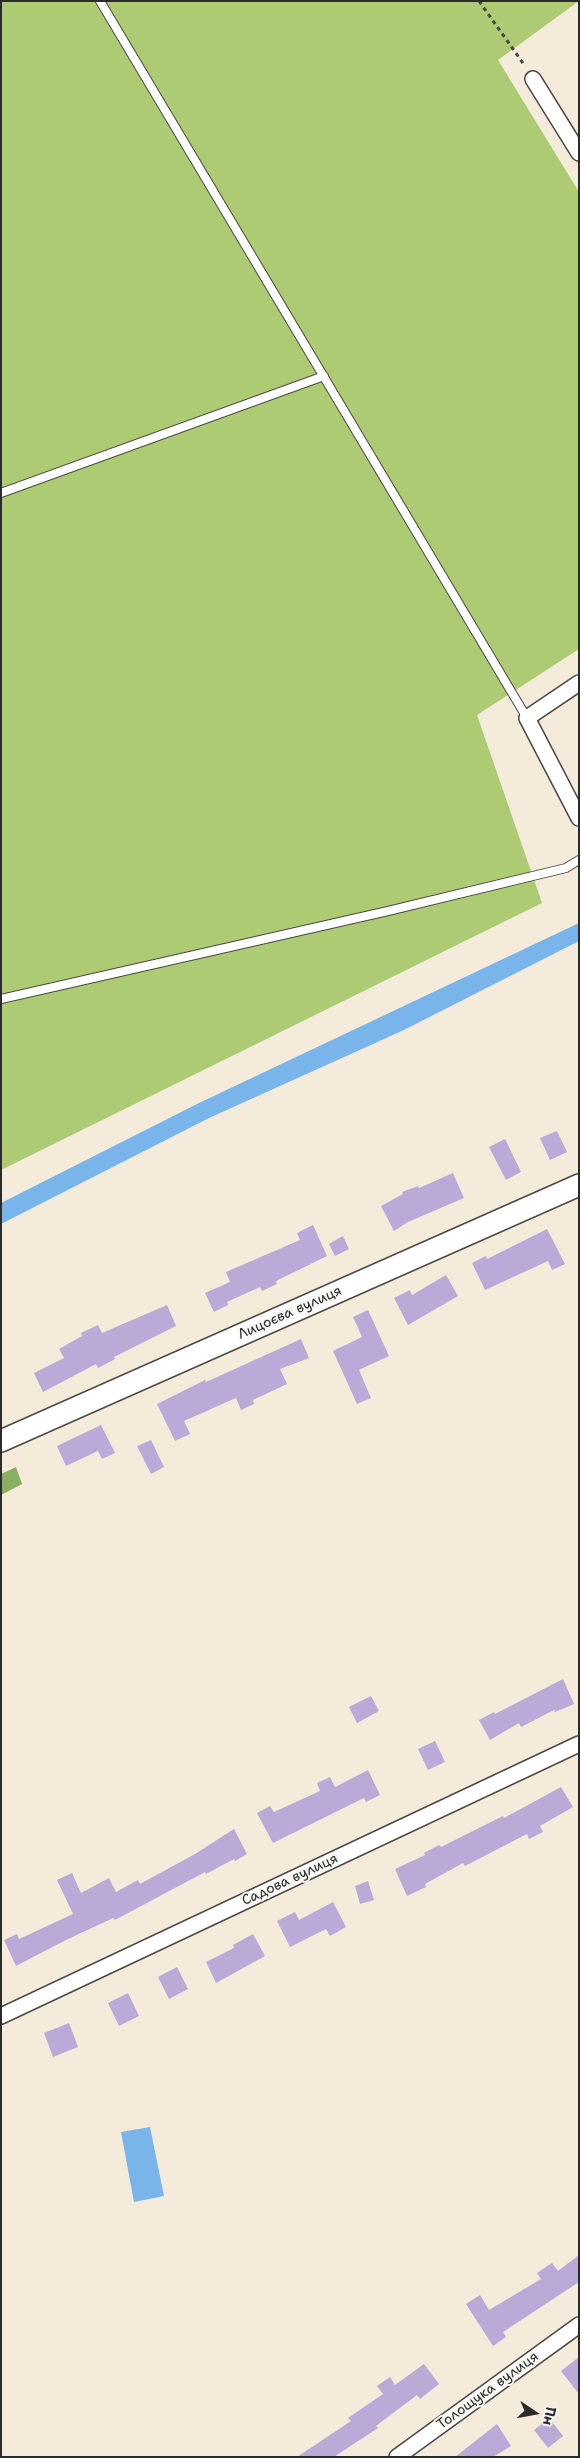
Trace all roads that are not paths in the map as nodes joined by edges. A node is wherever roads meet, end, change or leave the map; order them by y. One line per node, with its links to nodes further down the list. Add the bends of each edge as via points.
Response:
1 (100, 1): 4 (lane)
2 (534, 79): 3 (street)
3 (579, 153)
4 (324, 376): 5 (lane); 7 (lane)
5 (1, 493)
6 (579, 684): 7 (street)
7 (527, 718): 8 (street)
8 (579, 818)
9 (579, 860): 10 (lane, via 566,868 388,911)
10 (1, 999)
11 (579, 1185): 12 (street, Лицоєва вулиця)
12 (1, 1441)
13 (579, 1744): 14 (street, Садова вулиця)
14 (1, 2016)
15 (579, 2325): 16 (street, Толощука вулиця)
16 (397, 2457)

